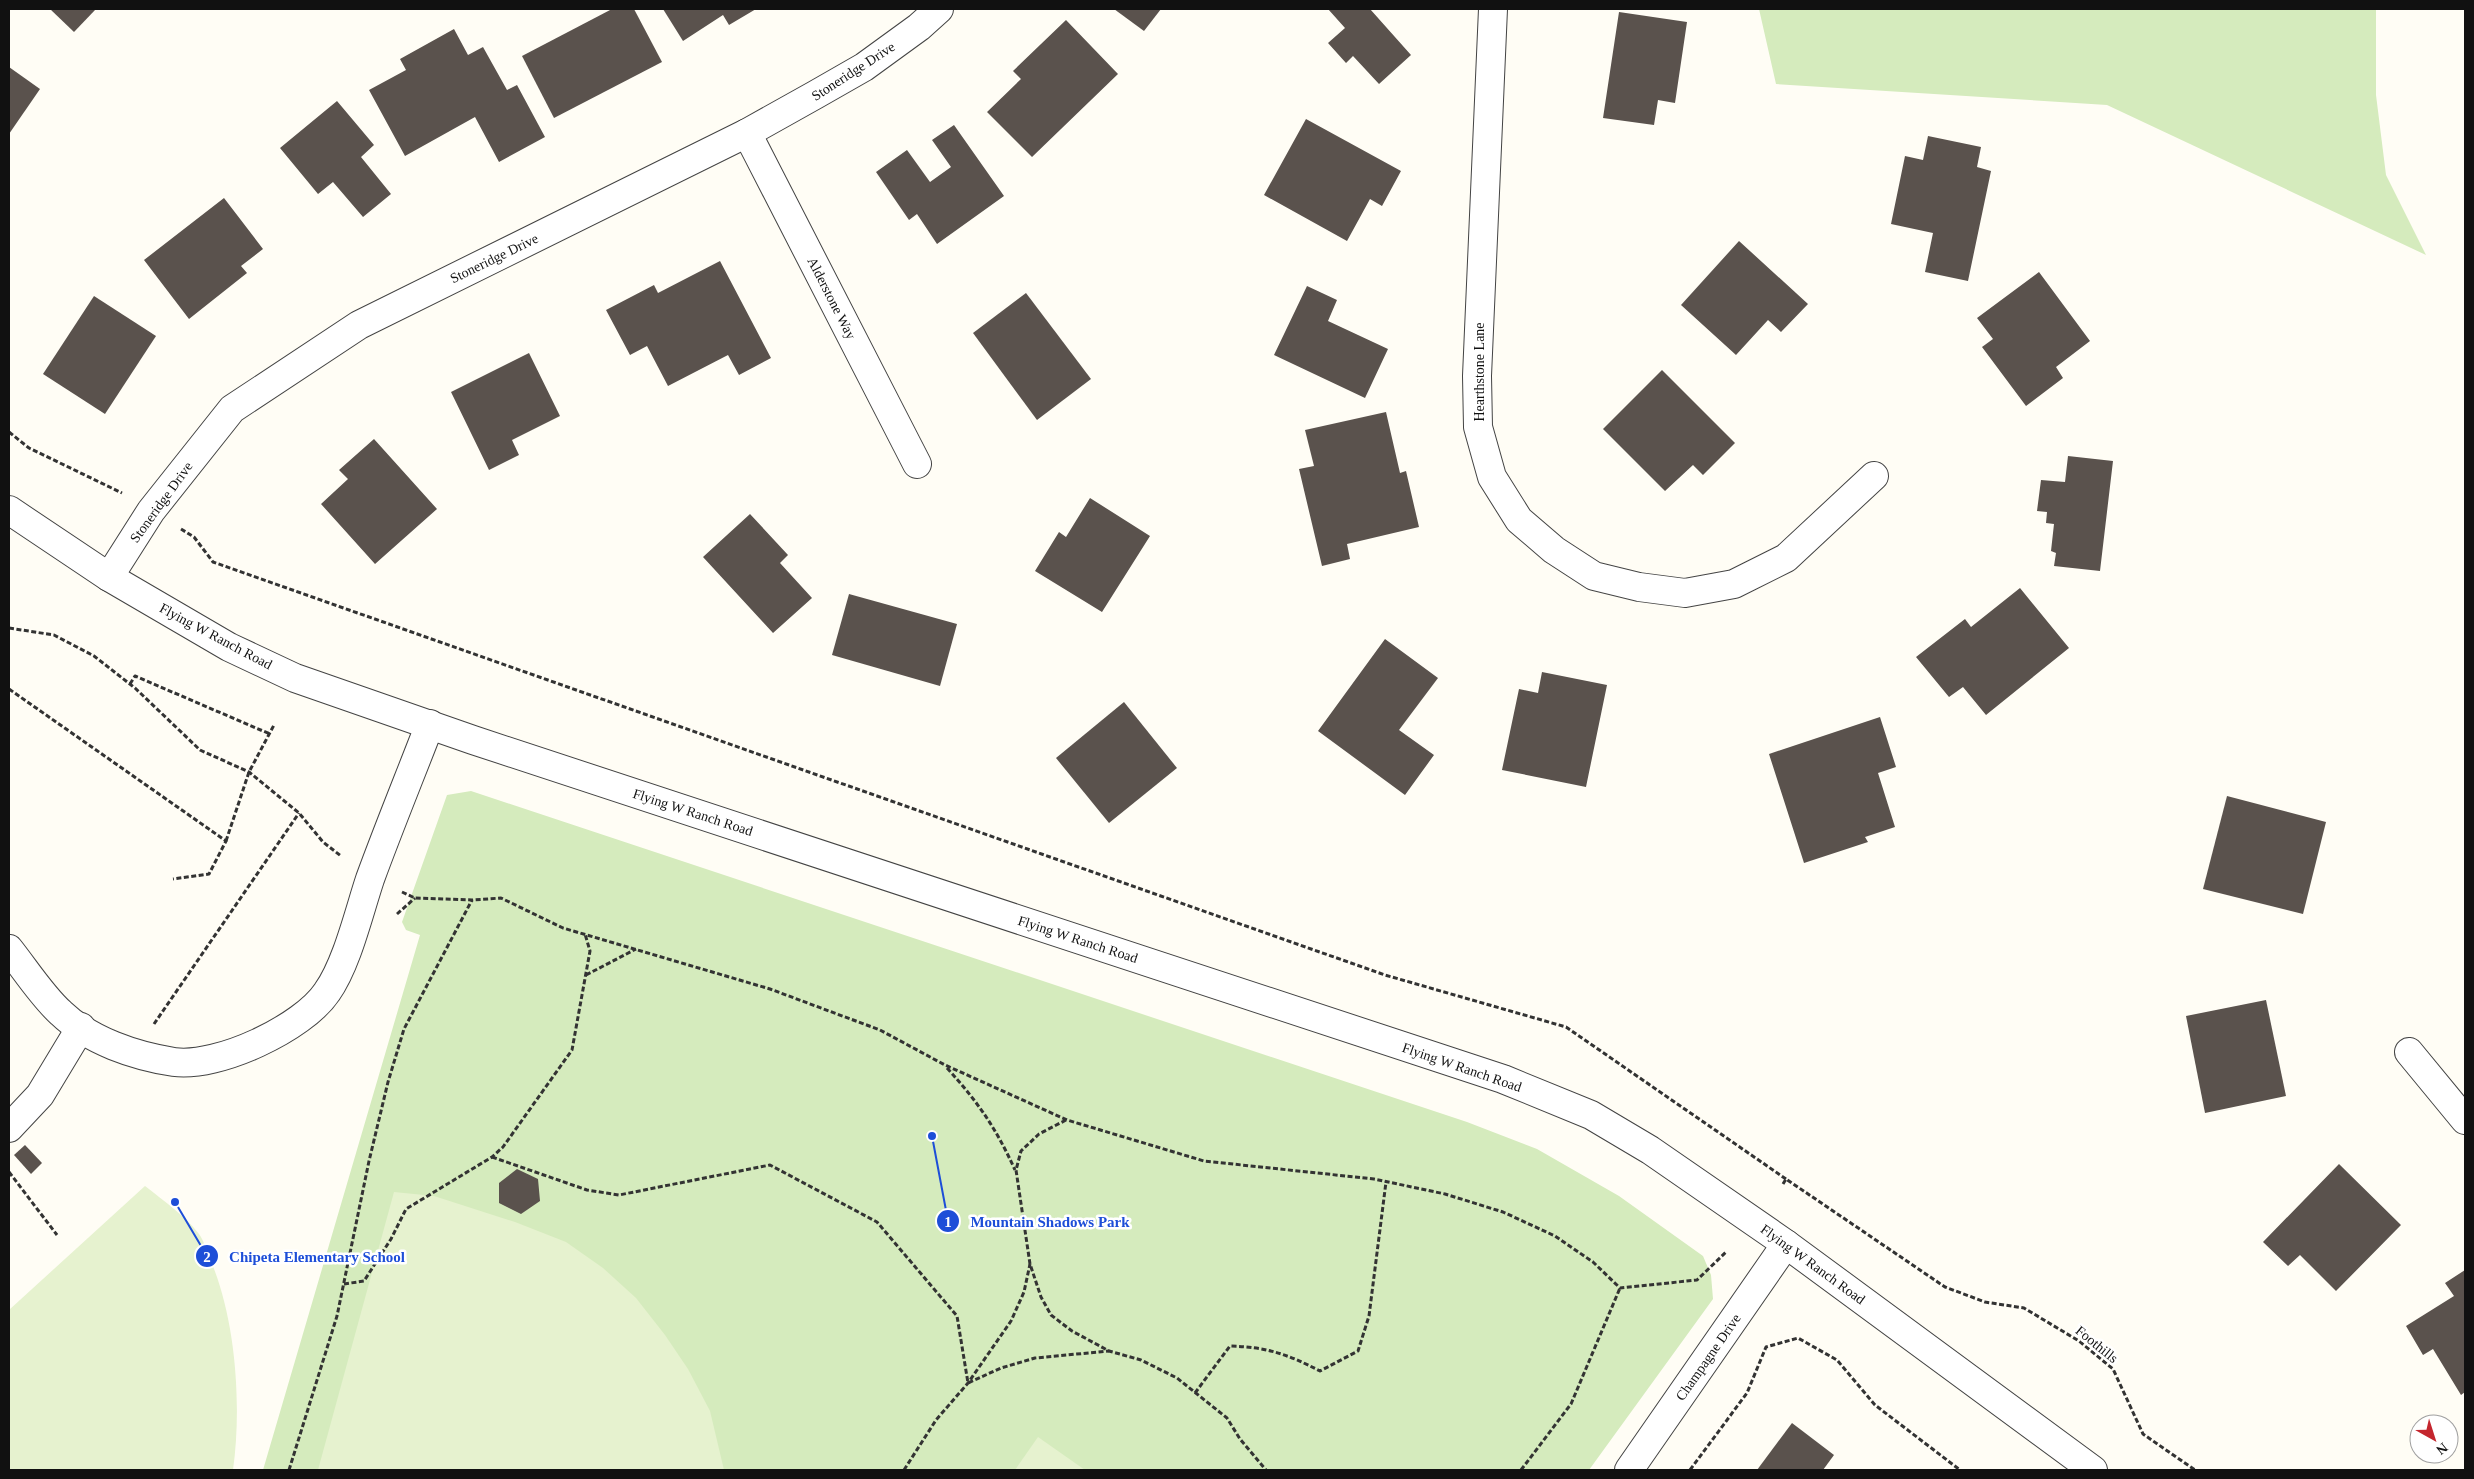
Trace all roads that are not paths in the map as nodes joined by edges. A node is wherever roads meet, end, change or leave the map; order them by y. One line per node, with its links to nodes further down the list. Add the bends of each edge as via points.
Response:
1 (939, 9): 3 (street, Stoneridge Drive, via 864,67)
2 (1493, 9): 5 (street, Hearthstone Lane, via 1477,376 1478,428 1492,476 1519,520 1554,550 1594,576 1639,587 1685,593 1734,584 1786,558)
3 (747, 133): 4 (street, Alderstone Way); 7 (street, Stoneridge Drive, via 360,325 232,409 151,511)
4 (917, 464)
5 (1874, 476)
6 (9, 510): 7 (street, Flying W Ranch Road)
7 (109, 577): 8 (street, Flying W Ranch Road, via 229,647 295,678)
8 (430, 724): 10 (street, via 342,961 327,992 304,1014 252,1046 216,1058 176,1062 119,1048); 14 (street, Flying W Ranch Road, via 1502,1079 1591,1115 1650,1150)
9 (9, 949): 10 (street, via 61,1013)
10 (80, 1028): 13 (street, via 40,1094)
11 (2409, 1052): 12 (street)
12 (2465, 1120)
13 (9, 1128)
14 (1786, 1244): 15 (street, Champagne Drive); 16 (street, Flying W Ranch Road)
15 (1629, 1470)
16 (2093, 1470)

